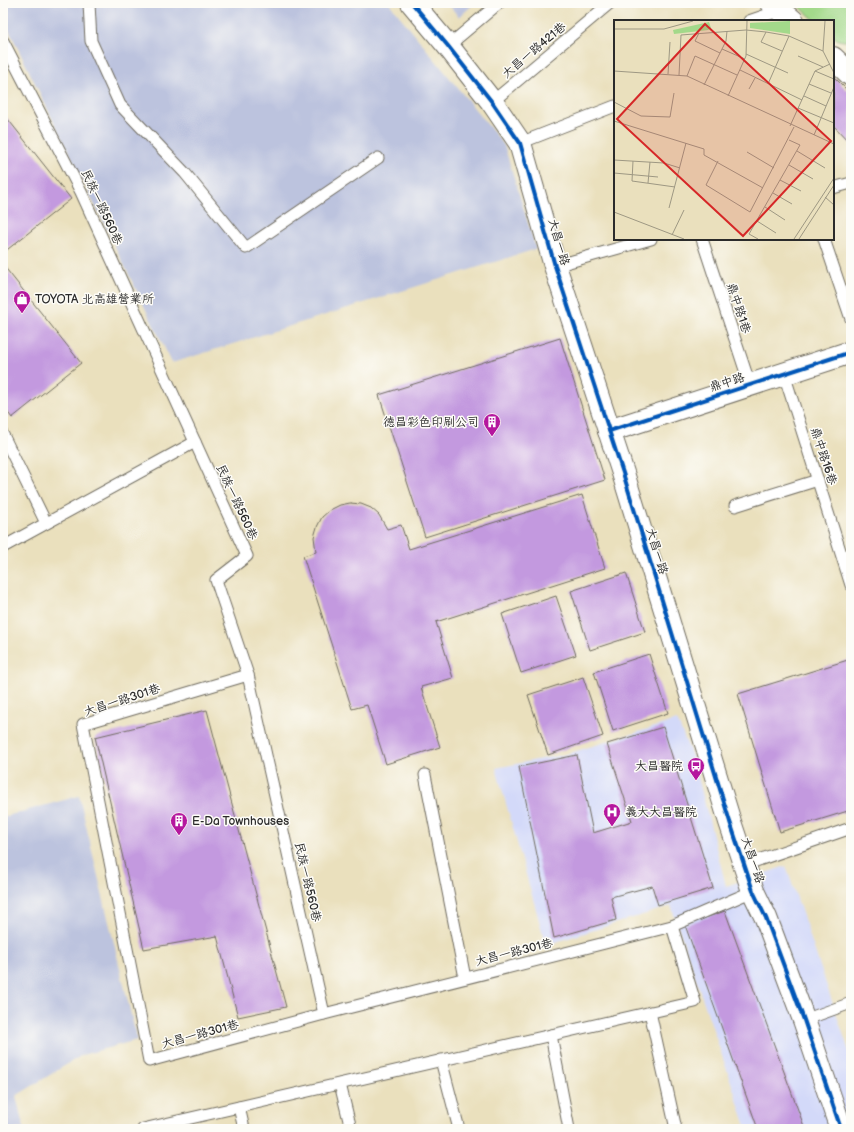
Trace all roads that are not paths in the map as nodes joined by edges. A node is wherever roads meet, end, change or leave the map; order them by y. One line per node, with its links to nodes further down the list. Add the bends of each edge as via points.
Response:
1 (89, 3): 14 (lane, via 91,41 120,105 185,173 246,248)
2 (412, 3): 8 (street, 大昌一路)
3 (499, 3): 8 (lane)
4 (610, 3): 11 (lane, 大昌一路421巷)
5 (782, 11): 6 (lane)
6 (752, 20)
7 (3, 41): 27 (lane, 民族一路560巷, via 81,192)
8 (448, 46): 11 (street, 大昌一路)
9 (834, 59): 10 (street)
10 (851, 74)
11 (492, 102): 13 (street, 大昌一路)
12 (614, 106): 13 (lane)
13 (520, 144): 20 (street, 大昌一路)
14 (378, 158)
15 (851, 183): 16 (lane)
16 (834, 188)
17 (647, 240): 20 (lane)
18 (702, 240): 24 (lane, 鼎中路1巷)
19 (824, 240): 21 (lane)
20 (555, 266): 25 (street, 大昌一路)
21 (851, 319)
22 (851, 352): 23 (street, 鼎中路)
23 (784, 374): 24 (street, 鼎中路); 28 (lane, 鼎中路16巷)
24 (750, 384): 25 (street, 鼎中路)
25 (608, 431): 37 (street, 大昌一路)
26 (3, 434): 30 (lane)
27 (195, 442): 30 (lane); 34 (lane, 民族一路560巷, via 247,556 216,580)
28 (818, 480): 29 (lane); 32 (lane, 鼎中路16巷)
29 (735, 506)
30 (46, 523): 31 (lane)
31 (3, 547)
32 (848, 568): 33 (lane, 鼎中路16巷)
33 (851, 585)
34 (248, 675): 43 (lane, 民族一路560巷); 43 (lane, 大昌一路301巷, via 83,724 149,1061)
35 (425, 775): 40 (lane)
36 (851, 828): 37 (lane)
37 (744, 865): 38 (street, 大昌一路)
38 (753, 891): 39 (lane, 大昌一路301巷); 44 (street, 大昌一路, via 766,918)
39 (672, 926): 40 (lane, 大昌一路301巷); 42 (lane, via 695,1002)
40 (465, 978): 43 (lane, 大昌一路301巷)
41 (851, 1003): 44 (lane)
42 (650, 1012): 45 (lane); 54 (lane)
43 (324, 1014)
44 (804, 1020): 55 (street, 大昌一路)
45 (551, 1035): 46 (lane); 53 (lane)
46 (441, 1060): 47 (lane); 52 (lane)
47 (340, 1084): 48 (lane); 51 (lane)
48 (239, 1107): 49 (lane); 50 (lane)
49 (143, 1129)
50 (244, 1129)
51 (351, 1129)
52 (459, 1129)
53 (569, 1129)
54 (676, 1129)
55 (841, 1129)

